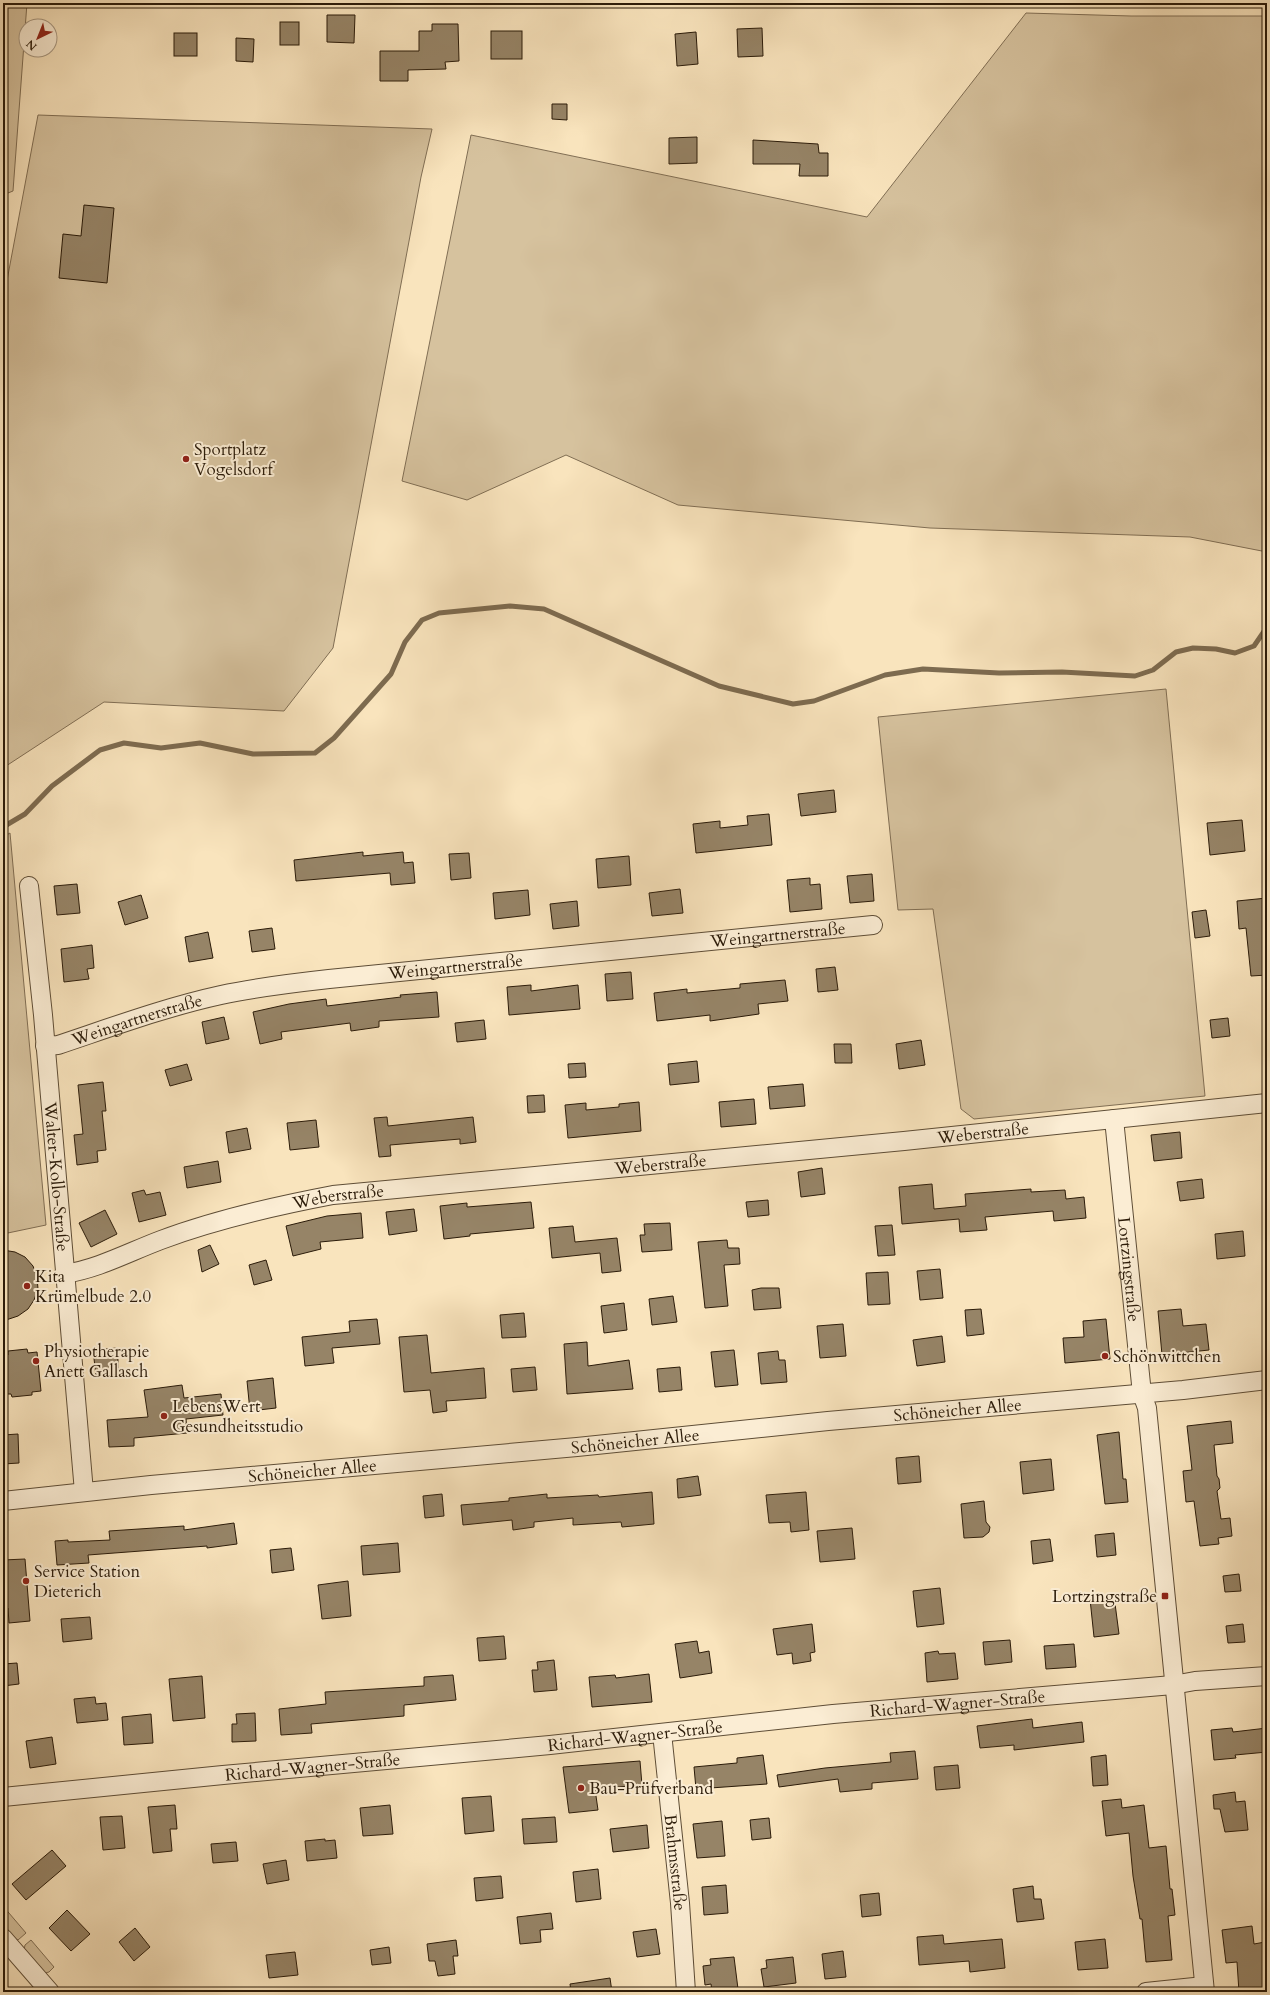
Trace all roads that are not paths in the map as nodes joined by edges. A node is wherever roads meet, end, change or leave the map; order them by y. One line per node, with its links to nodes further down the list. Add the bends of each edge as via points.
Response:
1 (30, 886): 3 (street, Walter-Kollo-Straße)
2 (872, 925): 3 (street, Weingartnerstraße, via 263,987 167,1009 58,1045)
3 (45, 1046): 6 (street, Walter-Kollo-Straße)
4 (1267, 1104): 5 (street, Weberstraße)
5 (1114, 1119): 6 (street, Weberstraße, via 333,1195 214,1223 83,1271); 8 (street, Lortzingstraße)
6 (64, 1274): 9 (street, Walter-Kollo-Straße)
7 (1267, 1380): 8 (street, Schöneicher Allee)
8 (1142, 1394): 9 (street, Schöneicher Allee, via 985,1406 577,1447); 12 (street, Lortzingstraße, via 1147,1408)
9 (84, 1492): 10 (street, Schöneicher Allee)
10 (3, 1501)
11 (1267, 1676): 12 (street, Richard-Wagner-Straße)
12 (1173, 1685): 13 (street, Richard-Wagner-Straße, via 847,1713); 16 (street, Lortzingstraße)
13 (662, 1733): 14 (street, Richard-Wagner-Straße); 18 (street, Brahmsstraße, via 680,1903)
14 (3, 1797)
15 (3, 1938): 17 (street)
16 (1204, 1989): 19 (street)
17 (50, 1992)
18 (686, 1992)
19 (1146, 1992)

